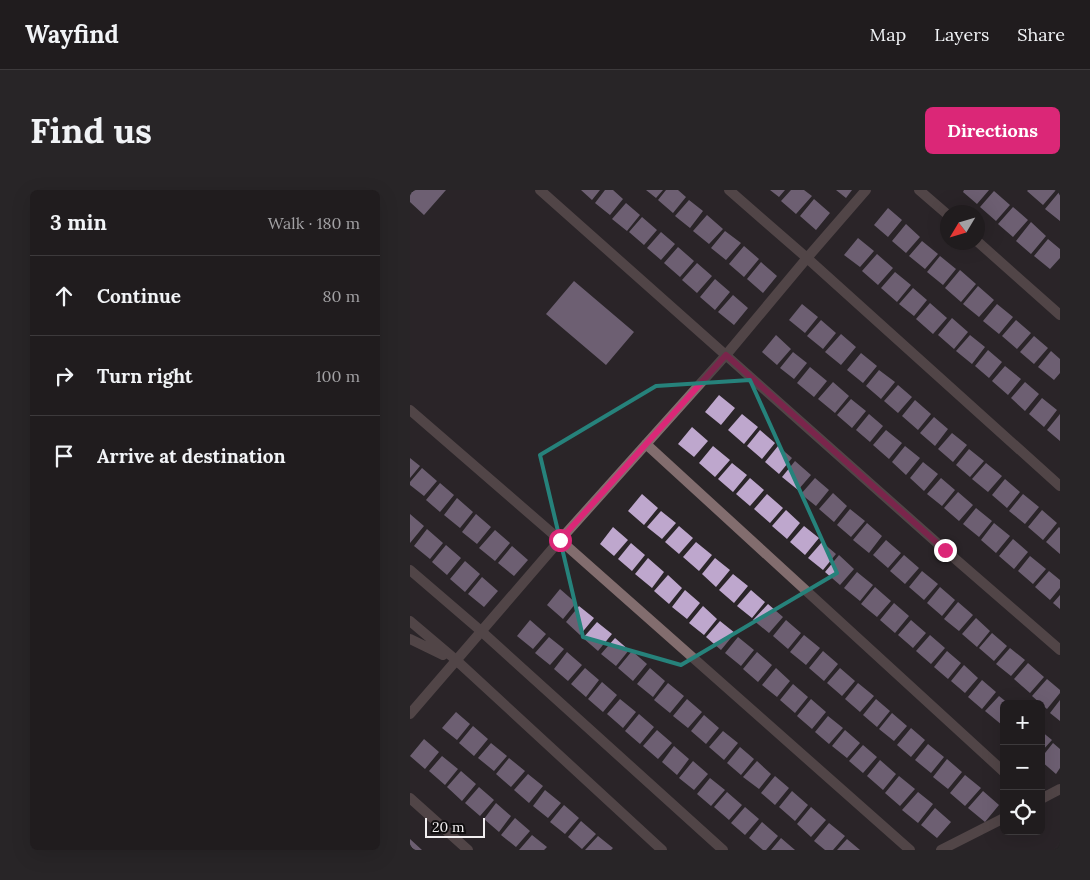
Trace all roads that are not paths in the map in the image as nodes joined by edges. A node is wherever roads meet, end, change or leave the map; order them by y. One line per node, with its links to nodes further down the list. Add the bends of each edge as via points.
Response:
1 (540, 190): 9 (street)
2 (729, 190): 7 (street)
3 (866, 190): 7 (street)
4 (919, 190): 5 (street)
5 (940, 208)
6 (985, 248): 8 (street)
7 (807, 258): 9 (street); 12 (street)
8 (1060, 315)
9 (726, 355): 11 (street); 18 (street)
10 (410, 410): 13 (street)
11 (646, 444): 13 (street); 21 (street)
12 (1060, 486)
13 (560, 540): 16 (street); 29 (street)
14 (410, 570): 16 (street)
15 (410, 621): 19 (street)
16 (481, 631): 19 (street); 28 (street)
17 (410, 639): 19 (street)
18 (1060, 650)
19 (456, 660): 20 (street); 27 (street)
20 (410, 714)
21 (1000, 768)
22 (1060, 789): 23 (street)
23 (1045, 797)
24 (410, 798): 26 (street)
25 (1000, 820): 30 (street)
26 (468, 850)
27 (662, 850)
28 (723, 850)
29 (910, 850)
30 (941, 850)

